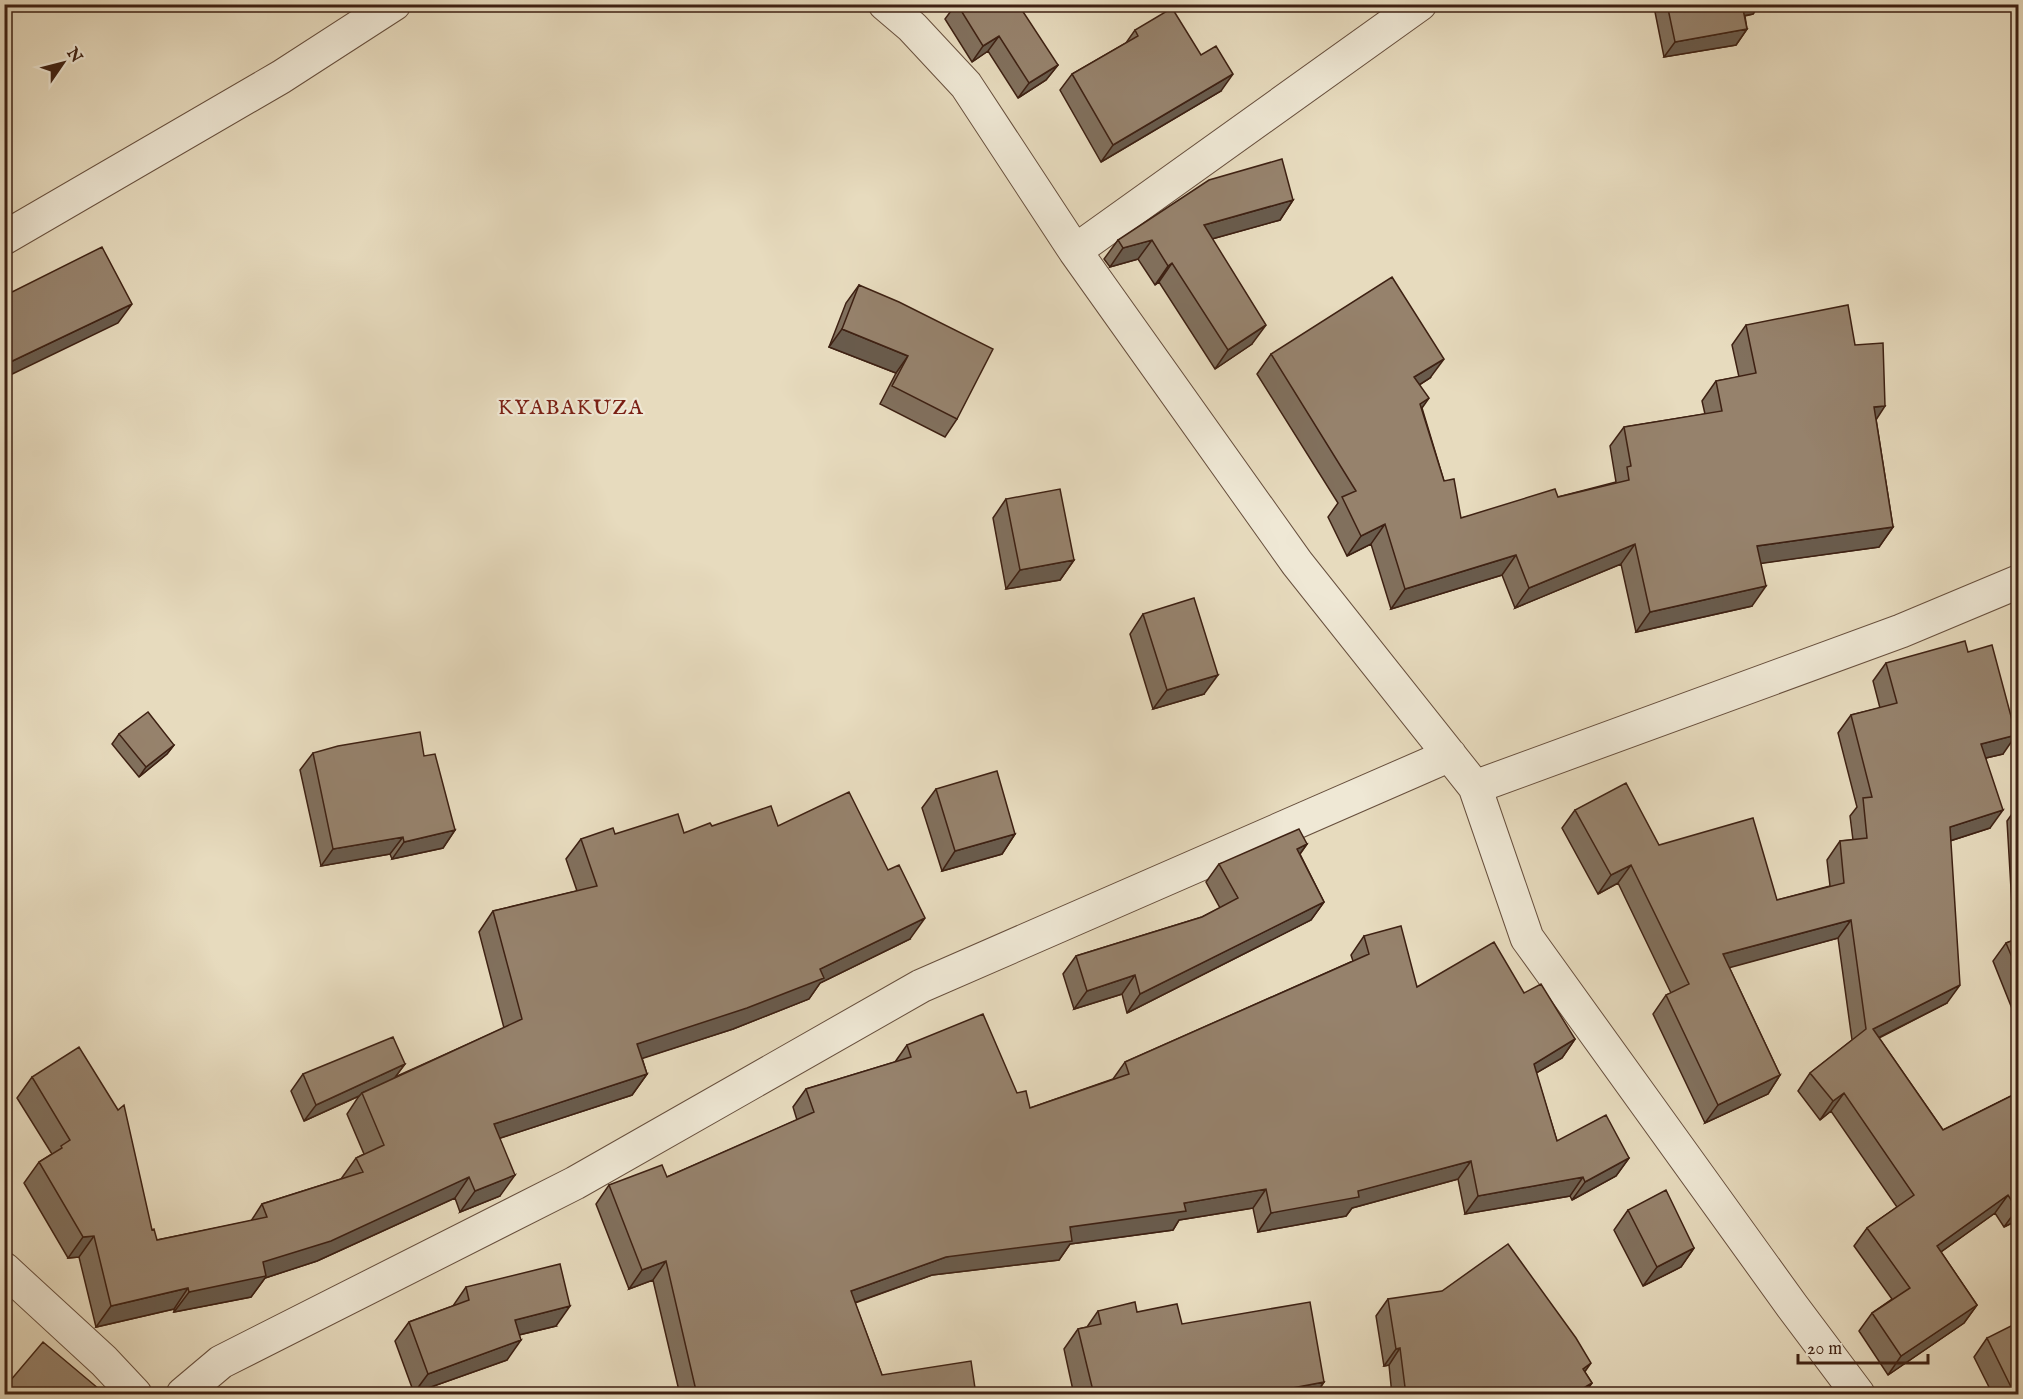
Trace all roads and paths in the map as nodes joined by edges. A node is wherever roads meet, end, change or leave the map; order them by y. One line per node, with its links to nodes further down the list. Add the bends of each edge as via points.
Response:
1 (394, 4): 4 (street, via 281,77)
2 (885, 4): 5 (street, via 912,27 966,86)
3 (1420, 4): 5 (street)
4 (4, 238)
5 (1075, 250): 7 (street, via 1297,563)
6 (2019, 582): 8 (street, via 1901,631)
7 (1450, 755): 8 (street); 11 (street, via 921,987 575,1184 221,1362)
8 (1475, 787): 12 (street, via 1527,938)
9 (4, 1269): 10 (street, via 104,1360)
10 (135, 1395)
11 (183, 1395)
12 (1858, 1395)

